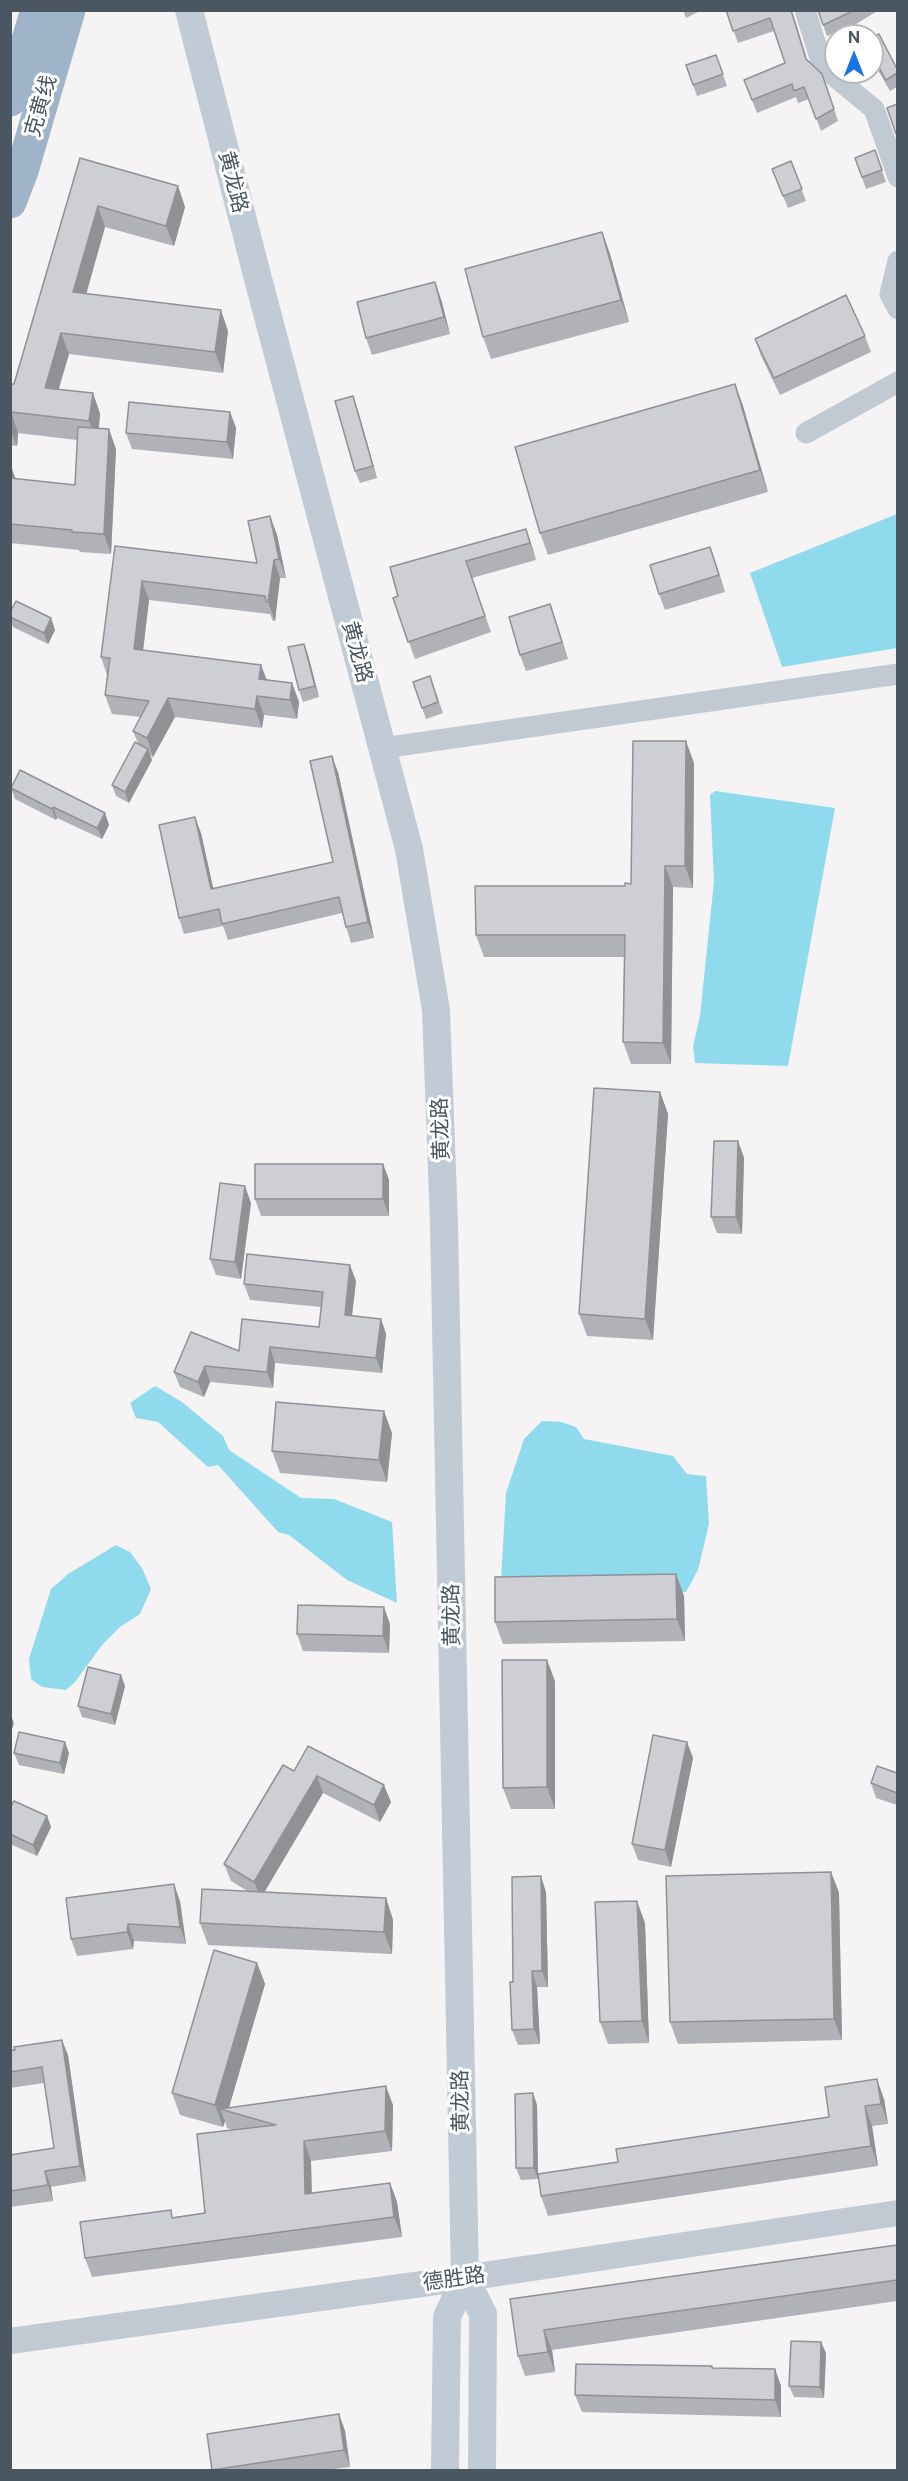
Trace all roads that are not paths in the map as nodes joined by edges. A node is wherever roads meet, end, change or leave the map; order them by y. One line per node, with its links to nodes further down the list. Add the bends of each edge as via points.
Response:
1 (37, 10): 5 (highway, 克黄线)
2 (69, 10): 7 (highway, 克黄线)
3 (189, 10): 13 (main road, 黄龙路)
4 (805, 10): 6 (street, via 823,67 874,109)
5 (10, 100)
6 (897, 177)
7 (10, 202)
8 (897, 261): 9 (street, via 890,294)
9 (897, 309)
10 (897, 382): 11 (street)
11 (806, 433)
12 (897, 674): 13 (street)
13 (383, 748): 15 (main road, 黄龙路, via 409,849 436,1010)
14 (897, 2213): 15 (street, 德胜路)
15 (465, 2278): 16 (street, 德胜路); 17 (main road, 黄龙路, via 447,2317); 18 (main road, 黄龙路, via 483,2314)
16 (10, 2341)
17 (445, 2470)
18 (482, 2470)

